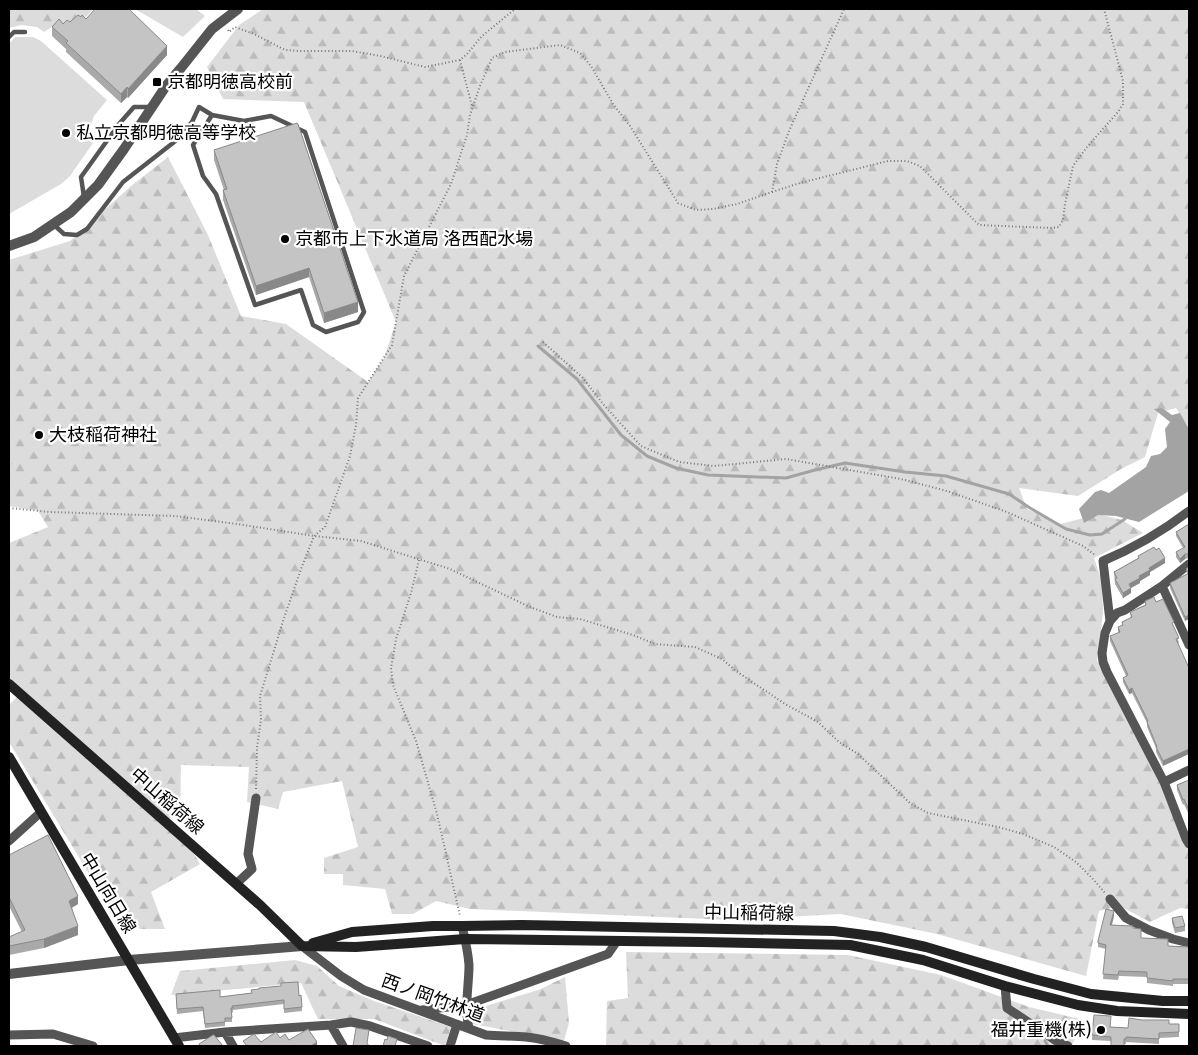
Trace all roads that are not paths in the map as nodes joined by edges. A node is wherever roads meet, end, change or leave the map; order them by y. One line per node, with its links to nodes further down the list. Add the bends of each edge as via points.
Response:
1 (238, 9): 4 (street, via 212,29)
2 (24, 32): 3 (lane, via 14,32)
3 (9, 37)
4 (152, 107): 6 (street, via 98,185); 6 (lane, via 134,107 119,124 81,177)
5 (212, 115): 5 (lane, via 244,121 271,116 305,132 364,312 358,322 326,332 313,325 302,290 255,305 216,194 203,176 193,145); 7 (lane, via 199,107 178,139 123,182 87,229 77,235 64,234)
6 (84, 198): 7 (street, via 71,212)
7 (52, 224): 8 (street, via 34,237)
8 (9, 246)
9 (1189, 511): 12 (street, via 1148,538 1103,561)
10 (1189, 564): 11 (street)
11 (1162, 586): 12 (street, via 1117,613); 13 (street)
12 (1110, 621): 17 (street, via 1105,633 1103,662)
13 (1189, 645)
14 (9, 684): 22 (main road, 中山稲荷線)
15 (9, 757): 19 (main road, 中山向日線)
16 (1189, 770): 17 (street)
17 (1164, 782): 21 (street)
18 (256, 798): 22 (street, via 248,854 252,870)
19 (41, 812): 20 (street); 29 (main road, 中山向日線)
20 (9, 841)
21 (1189, 844)
22 (236, 884): 28 (main road, 中山稲荷線)
23 (1110, 899): 27 (street, via 1126,918 1149,930)
24 (462, 926): 25 (street); 28 (main road, 中山稲荷線, via 352,932); 32 (main road, 中山稲荷線, via 834,931 926,947 1091,994 1163,1002)
25 (465, 940): 26 (main road, 中山稲荷線); 28 (main road, 中山稲荷線, via 356,947); 33 (street, via 468,964)
26 (617, 941): 31 (main road, 中山稲荷線, via 850,945 923,960); 33 (street, via 608,954)
27 (1189, 943)
28 (302, 946): 29 (street); 34 (street, 西ノ岡竹林道, via 364,990)
29 (129, 960): 30 (street); 41 (main road, 中山向日線)
30 (9, 974)
31 (1005, 986): 35 (main road, 中山稲荷線, via 1088,1006); 48 (street, via 1007,1008)
32 (1189, 1001)
33 (466, 1005): 34 (street); 38 (street)
34 (419, 1011): 36 (street, 西ノ岡竹林道)
35 (1189, 1014)
36 (458, 1024): 38 (street, 西ノ岡竹林道); 46 (street)
37 (331, 1025): 39 (street); 42 (street); 45 (street, via 351,1022 370,1026)
38 (469, 1028): 47 (street, 西ノ岡竹林道, via 486,1035 527,1037)
39 (225, 1032): 41 (street); 44 (street)
40 (9, 1035): 43 (street, via 53,1034)
41 (177, 1042)
42 (339, 1045)
43 (93, 1046)
44 (233, 1046)
45 (428, 1046)
46 (450, 1046)
47 (566, 1046)
48 (1068, 1046)

